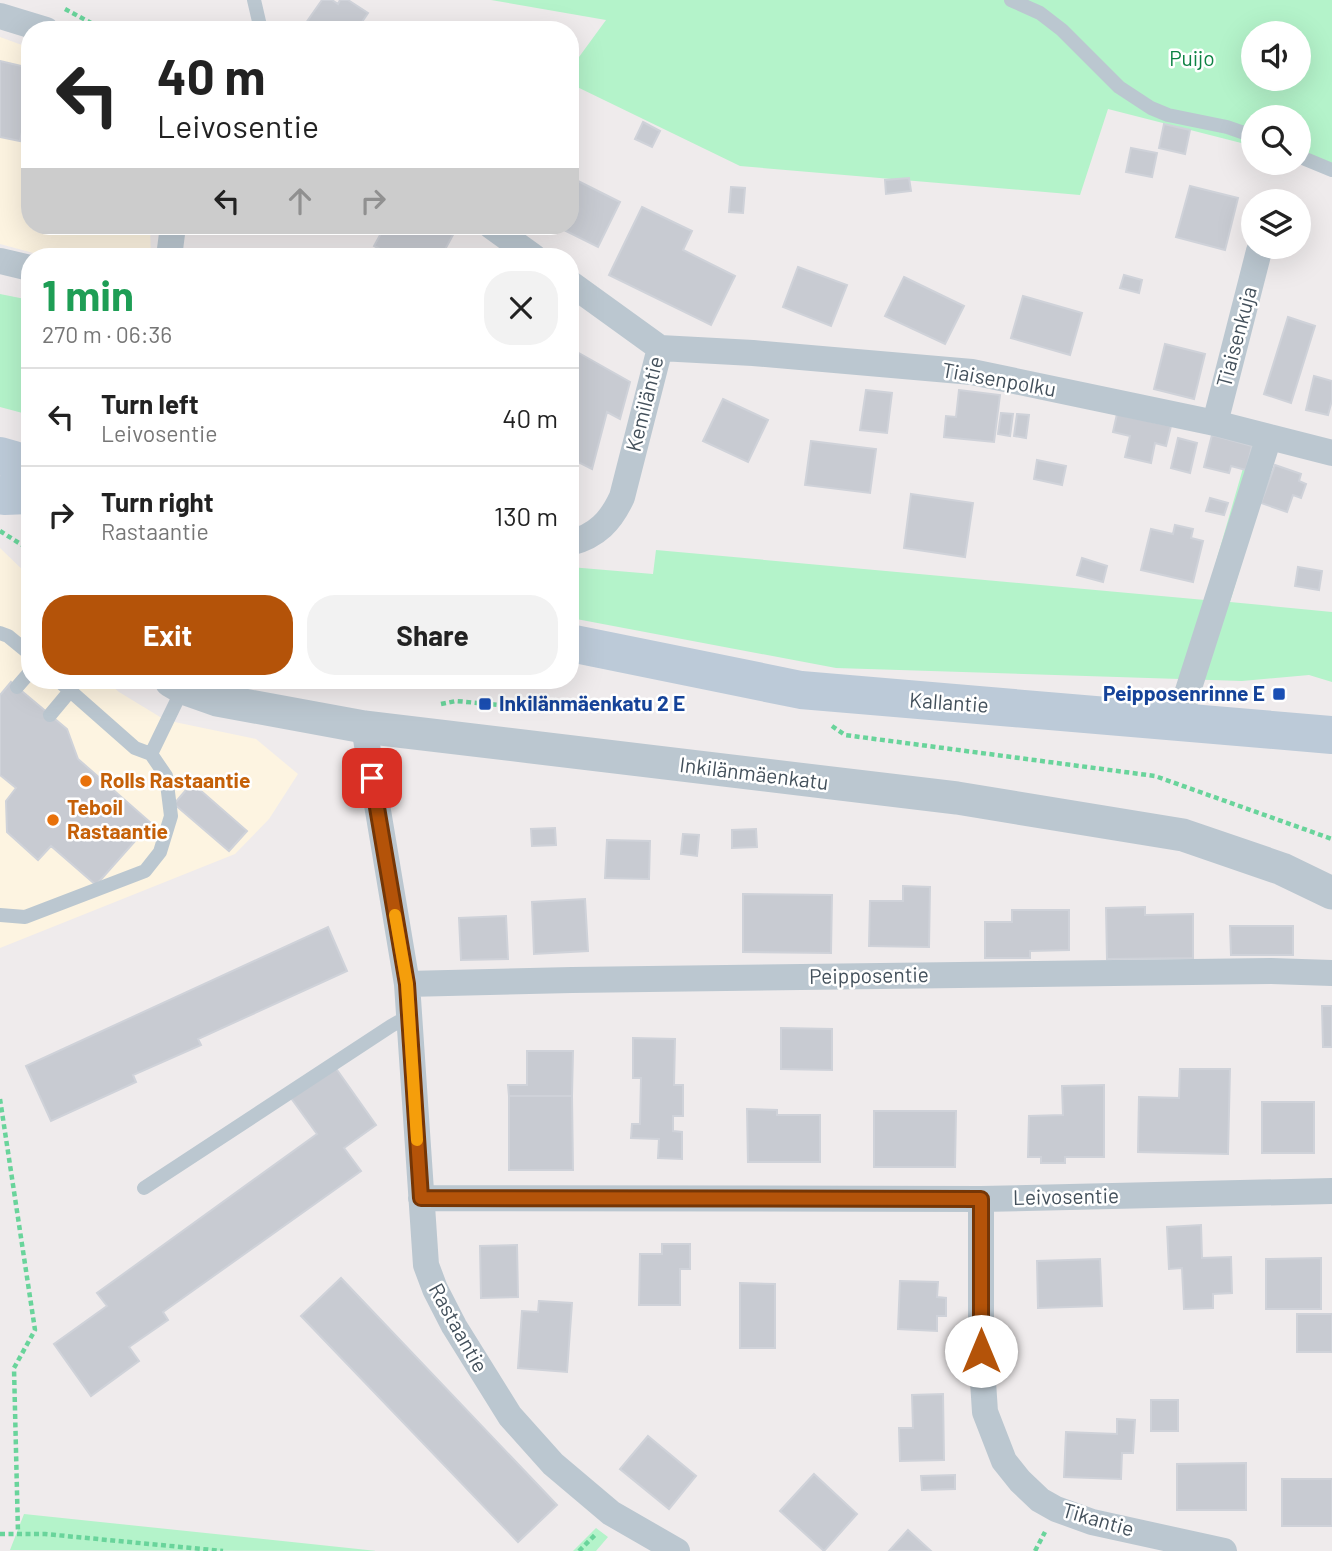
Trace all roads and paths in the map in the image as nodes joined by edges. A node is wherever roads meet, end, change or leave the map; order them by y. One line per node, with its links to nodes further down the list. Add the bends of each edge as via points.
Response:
1 (254, 0): 4 (lane)
2 (1011, 0): 6 (lane, via 1040,13 1119,87 1151,108)
3 (0, 16): 5 (street)
4 (259, 21)
5 (21, 22)
6 (1241, 132)
7 (1311, 161): 8 (lane)
8 (1332, 170)
9 (503, 235): 10 (street)
10 (522, 248)
11 (1257, 259): 16 (street, Tiaisenkuja)
12 (0, 261): 13 (street)
13 (21, 266)
14 (579, 290): 15 (street, Kemiläntie)
15 (660, 348): 16 (street, Tiaisenpolku, via 972,372); 24 (street, Kemiläntie, via 622,497 603,526)
16 (1215, 423): 17 (street, Tiaisenpolku)
17 (1269, 437): 18 (street, Tiaisenpolku); 36 (street)
18 (1332, 453)
19 (0, 456): 20 (main road)
20 (21, 464)
21 (0, 495): 22 (main road)
22 (21, 495)
23 (0, 531): 25 (path)
24 (579, 541)
25 (21, 544)
26 (0, 633): 28 (lane)
27 (579, 645): 36 (main road, Kallantie, via 802,690)
28 (21, 647)
29 (21, 682): 30 (lane)
30 (17, 687)
31 (63, 689): 35 (lane)
32 (67, 689): 40 (lane, via 135,748)
33 (175, 689): 40 (lane)
34 (188, 689): 38 (street, Inkilänmäenkatu, via 217,700)
35 (50, 715)
36 (1180, 721): 39 (main road, Kallantie)
37 (827, 722): 41 (path, via 845,735 1155,776)
38 (364, 727): 42 (street, Inkilänmäenkatu, via 957,798 1079,817 1183,835 1282,869); 45 (street, Rastaantie)
39 (1332, 735)
40 (151, 754): 43 (lane, via 166,776 171,816 160,852 145,871 25,917)
41 (1332, 839)
42 (1332, 893)
43 (0, 915)
44 (1332, 973): 45 (street, Peipposentie)
45 (407, 984): 46 (street, Rastaantie)
46 (409, 1016): 48 (lane); 50 (street, Rastaantie)
47 (0, 1099): 52 (path, via 34,1330 14,1368)
48 (144, 1188)
49 (1332, 1191): 51 (street, Leivosentie)
50 (421, 1198): 51 (street, Leivosentie); 55 (street, Rastaantie, via 426,1265 435,1289 510,1416 553,1464 611,1513)
51 (981, 1199): 56 (street, Tikantie, via 985,1412 1004,1461 1040,1500 1056,1509 1092,1522)
52 (18, 1533): 53 (path); 54 (path)
53 (0, 1534)
54 (223, 1551)
55 (677, 1551)
56 (1224, 1551)

